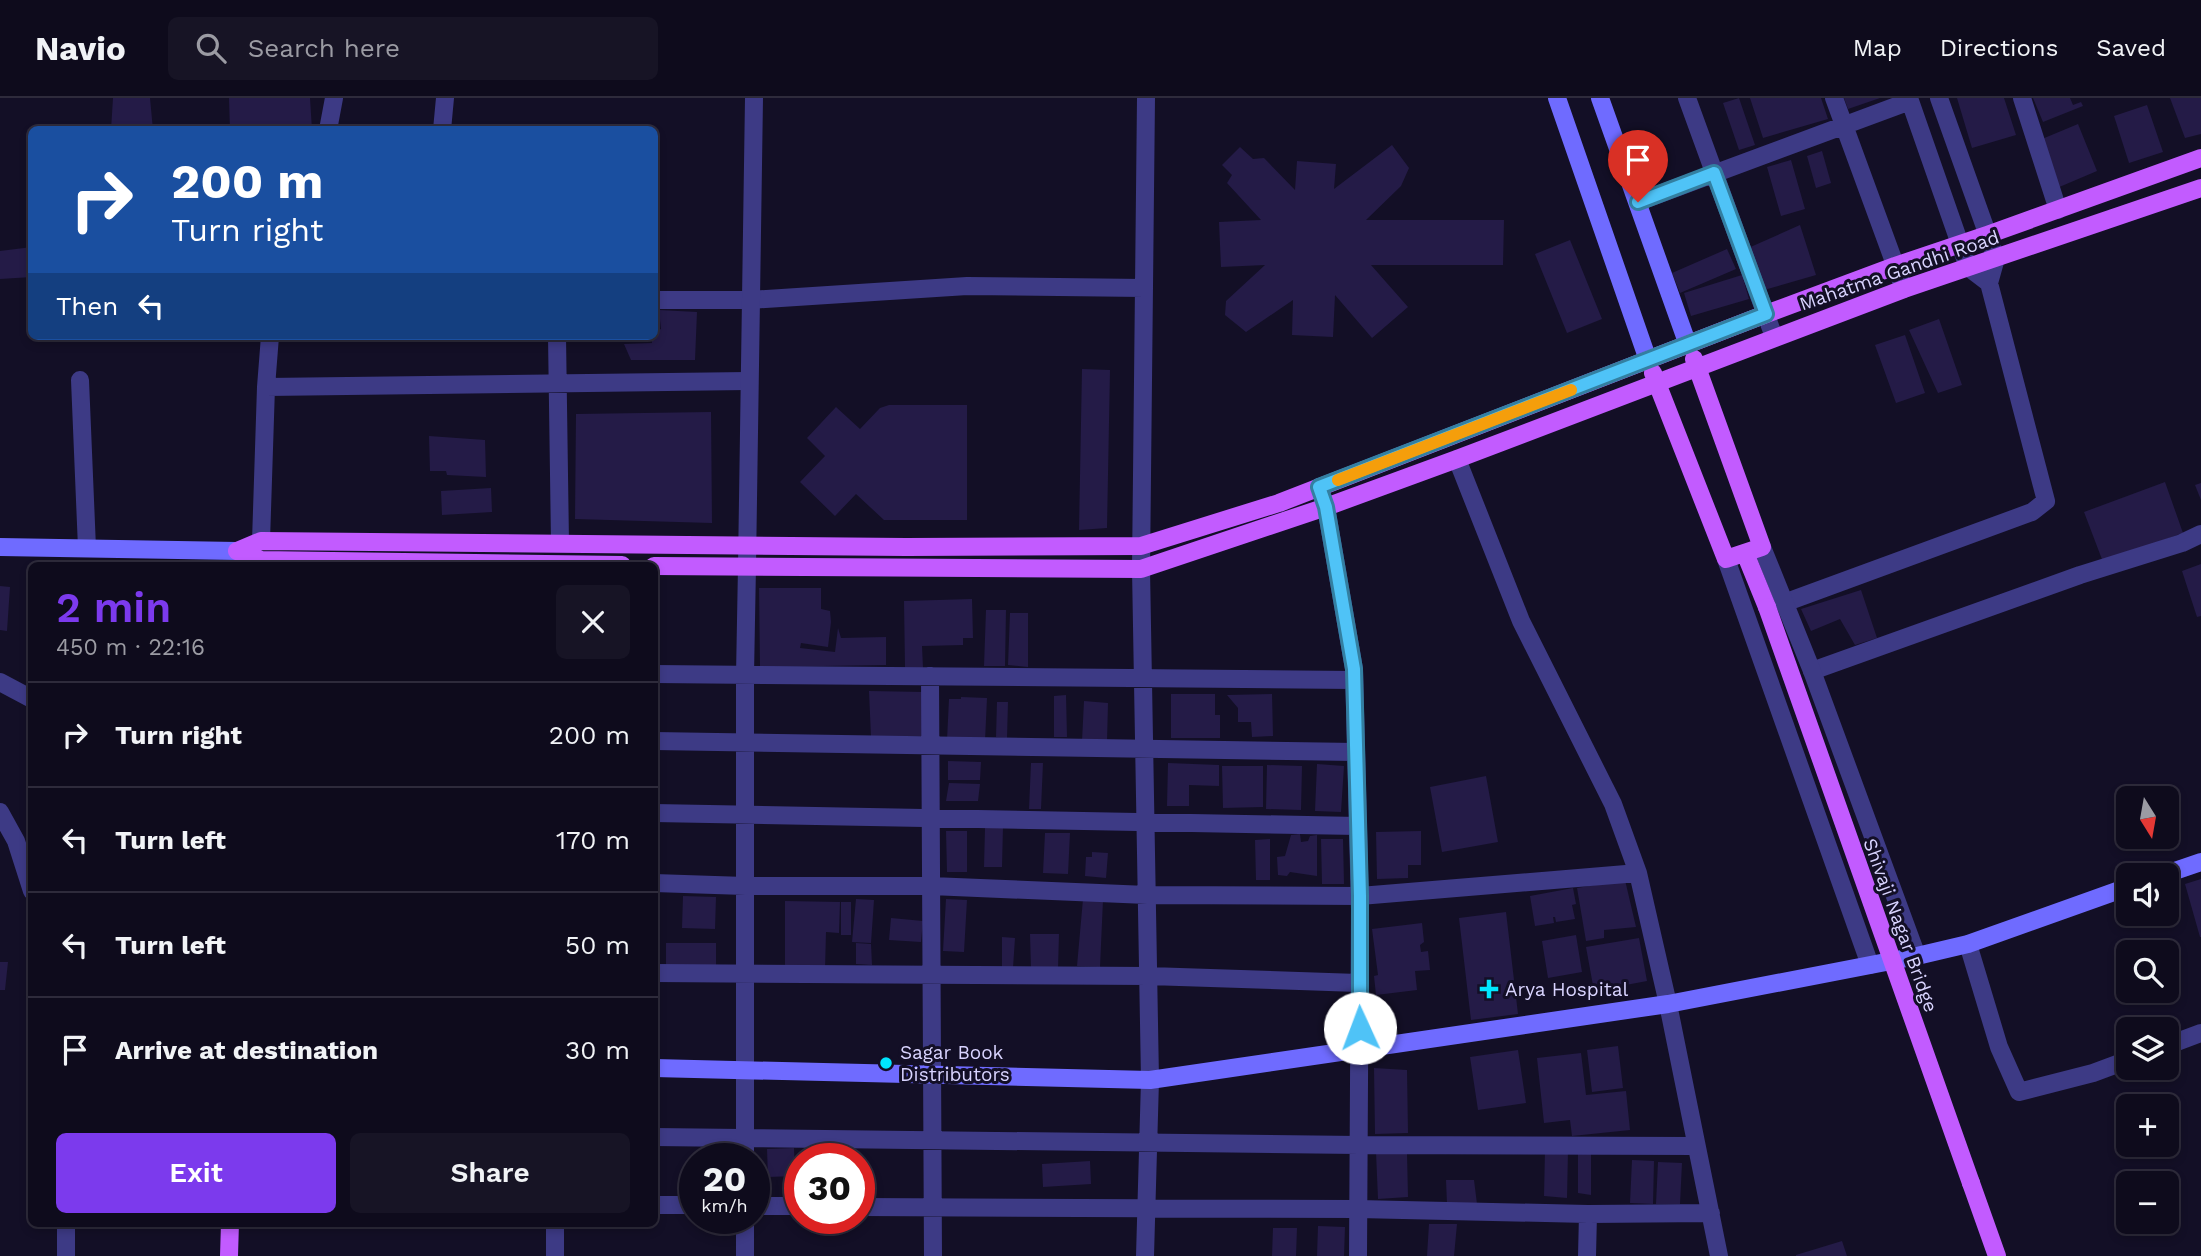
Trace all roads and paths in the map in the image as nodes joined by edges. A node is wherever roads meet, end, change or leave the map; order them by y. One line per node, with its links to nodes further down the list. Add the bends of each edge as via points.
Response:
1 (334, 98): 12 (street)
2 (445, 98): 13 (street)
3 (754, 98): 29 (street)
4 (1146, 98): 26 (street)
5 (1557, 98): 35 (main road)
6 (1601, 98): 18 (main road)
7 (1687, 98): 16 (street)
8 (1834, 98): 14 (street)
9 (1938, 98): 20 (street)
10 (2022, 98): 19 (street)
11 (1909, 100): 14 (street); 21 (street)
12 (329, 126)
13 (442, 126)
14 (1844, 126): 16 (street); 23 (street)
15 (2201, 158): 19 (main road)
16 (1714, 173): 18 (street); 30 (street)
17 (2201, 188): 22 (main road, Mahatma Gandhi Road)
18 (1638, 202): 34 (main road)
19 (2058, 210): 20 (main road)
20 (1987, 235): 21 (main road); 22 (street)
21 (1960, 244): 23 (main road); 24 (street)
22 (1996, 258): 24 (main road, Mahatma Gandhi Road); 25 (street)
23 (1895, 266): 27 (street); 30 (main road)
24 (1968, 267): 25 (street); 27 (main road, Mahatma Gandhi Road)
25 (1989, 283): 60 (street, via 2046,501 2032,512)
26 (1144, 288): 29 (street, via 967,286); 49 (street)
27 (1904, 289): 31 (main road, Mahatma Gandhi Road)
28 (658, 300): 29 (street)
29 (750, 300): 38 (street)
30 (1766, 314): 31 (street); 34 (main road)
31 (1774, 337): 36 (main road, Mahatma Gandhi Road)
32 (270, 340): 41 (street)
33 (557, 340): 39 (street)
34 (1688, 345): 35 (main road); 36 (main road, Shivaji Nagar Bridge)
35 (1648, 360): 40 (main road); 43 (main road)
36 (1697, 369): 40 (main road, Mahatma Gandhi Road); 52 (main road, Shivaji Nagar Bridge)
37 (80, 380): 51 (street)
38 (748, 381): 39 (street); 48 (street)
39 (556, 383): 41 (street); 47 (street)
40 (1658, 385): 42 (main road, Mahatma Gandhi Road); 54 (main road)
41 (266, 387): 46 (street)
42 (1457, 460): 44 (main road, Mahatma Gandhi Road); 82 (street, via 1521,621 1613,804)
43 (1319, 487): 44 (street); 49 (main road)
44 (1326, 507): 59 (main road, Mahatma Gandhi Road); 66 (street)
45 (2201, 534): 61 (street)
46 (261, 541): 47 (main road); 53 (main road); 56 (main road)
47 (560, 543): 48 (main road)
48 (747, 546): 49 (main road); 58 (street)
49 (1141, 546): 59 (street)
50 (0, 547): 51 (main road)
51 (87, 548): 53 (main road)
52 (1754, 550): 54 (main road); 60 (main road, Shivaji Nagar Bridge)
53 (237, 551): 55 (main road)
54 (1726, 559): 92 (street)
55 (259, 562)
56 (261, 562)
57 (658, 566): 58 (main road, Mahatma Gandhi Road)
58 (747, 566): 59 (main road, Mahatma Gandhi Road); 63 (street)
59 (1140, 569): 65 (street)
60 (1775, 605): 61 (street); 135 (main road, Shivaji Nagar Bridge, bridge)
61 (1812, 671): 91 (street)
62 (658, 674): 63 (street)
63 (745, 675): 64 (street); 70 (street)
64 (930, 677): 65 (street); 71 (street)
65 (1144, 678): 66 (street); 72 (street)
66 (1354, 680): 73 (street)
67 (0, 682): 68 (street)
68 (28, 697)
69 (658, 741): 70 (street)
70 (745, 743): 71 (street); 76 (street)
71 (931, 746): 72 (street); 77 (street)
72 (1145, 749): 73 (street); 78 (street)
73 (1356, 752): 79 (street)
74 (0, 812): 83 (street)
75 (658, 813): 76 (street)
76 (745, 814): 77 (street); 85 (street)
77 (931, 818): 78 (street); 86 (street)
78 (1146, 822): 79 (street); 88 (street)
79 (1358, 826): 89 (street)
80 (2201, 862): 81 (main road)
81 (2179, 870)
82 (1638, 873): 89 (street); 98 (street)
83 (28, 878)
84 (658, 883): 85 (street)
85 (745, 886): 86 (street); 94 (street)
86 (932, 886): 88 (street); 95 (street)
87 (2116, 891): 90 (main road)
88 (1147, 895): 89 (street); 96 (street)
89 (1360, 896): 97 (street)
90 (1968, 944): 91 (main road); 102 (street, via 1999,1047 2019,1092)
91 (1917, 956): 92 (main road)
92 (1870, 965): 98 (main road)
93 (658, 973): 94 (street)
94 (745, 974): 95 (street); 104 (street)
95 (932, 975): 96 (street); 105 (street)
96 (1149, 976): 97 (street); 106 (street)
97 (1358, 983): 101 (street)
98 (1668, 1004): 101 (main road); 113 (street)
99 (2201, 1033): 100 (street)
100 (2179, 1041)
101 (1361, 1050): 106 (main road); 112 (street)
102 (2116, 1064)
103 (658, 1068): 104 (main road)
104 (745, 1070): 105 (main road); 108 (street)
105 (932, 1074): 106 (main road); 109 (street)
106 (1150, 1080): 110 (street)
107 (658, 1137): 108 (street)
108 (745, 1138): 109 (street); 111 (street)
109 (933, 1139): 110 (street); 117 (street)
110 (1148, 1141): 112 (street); 118 (street)
111 (745, 1143)
112 (1359, 1145): 113 (street); 119 (street)
113 (1696, 1146): 120 (street)
114 (658, 1205): 115 (street)
115 (679, 1205)
116 (875, 1207): 117 (street)
117 (933, 1207): 118 (street); 130 (street)
118 (1146, 1209): 119 (street); 131 (street)
119 (1358, 1209): 121 (street); 132 (street)
120 (1711, 1213): 121 (street); 134 (street)
121 (1588, 1214): 133 (street)
122 (66, 1227): 126 (street)
123 (230, 1227): 127 (main road)
124 (555, 1227): 128 (street)
125 (745, 1234): 129 (street)
126 (66, 1256)
127 (229, 1256)
128 (555, 1256)
129 (745, 1256)
130 (933, 1256)
131 (1145, 1256)
132 (1358, 1256)
133 (1587, 1256)
134 (1719, 1256)
135 (1997, 1256)

